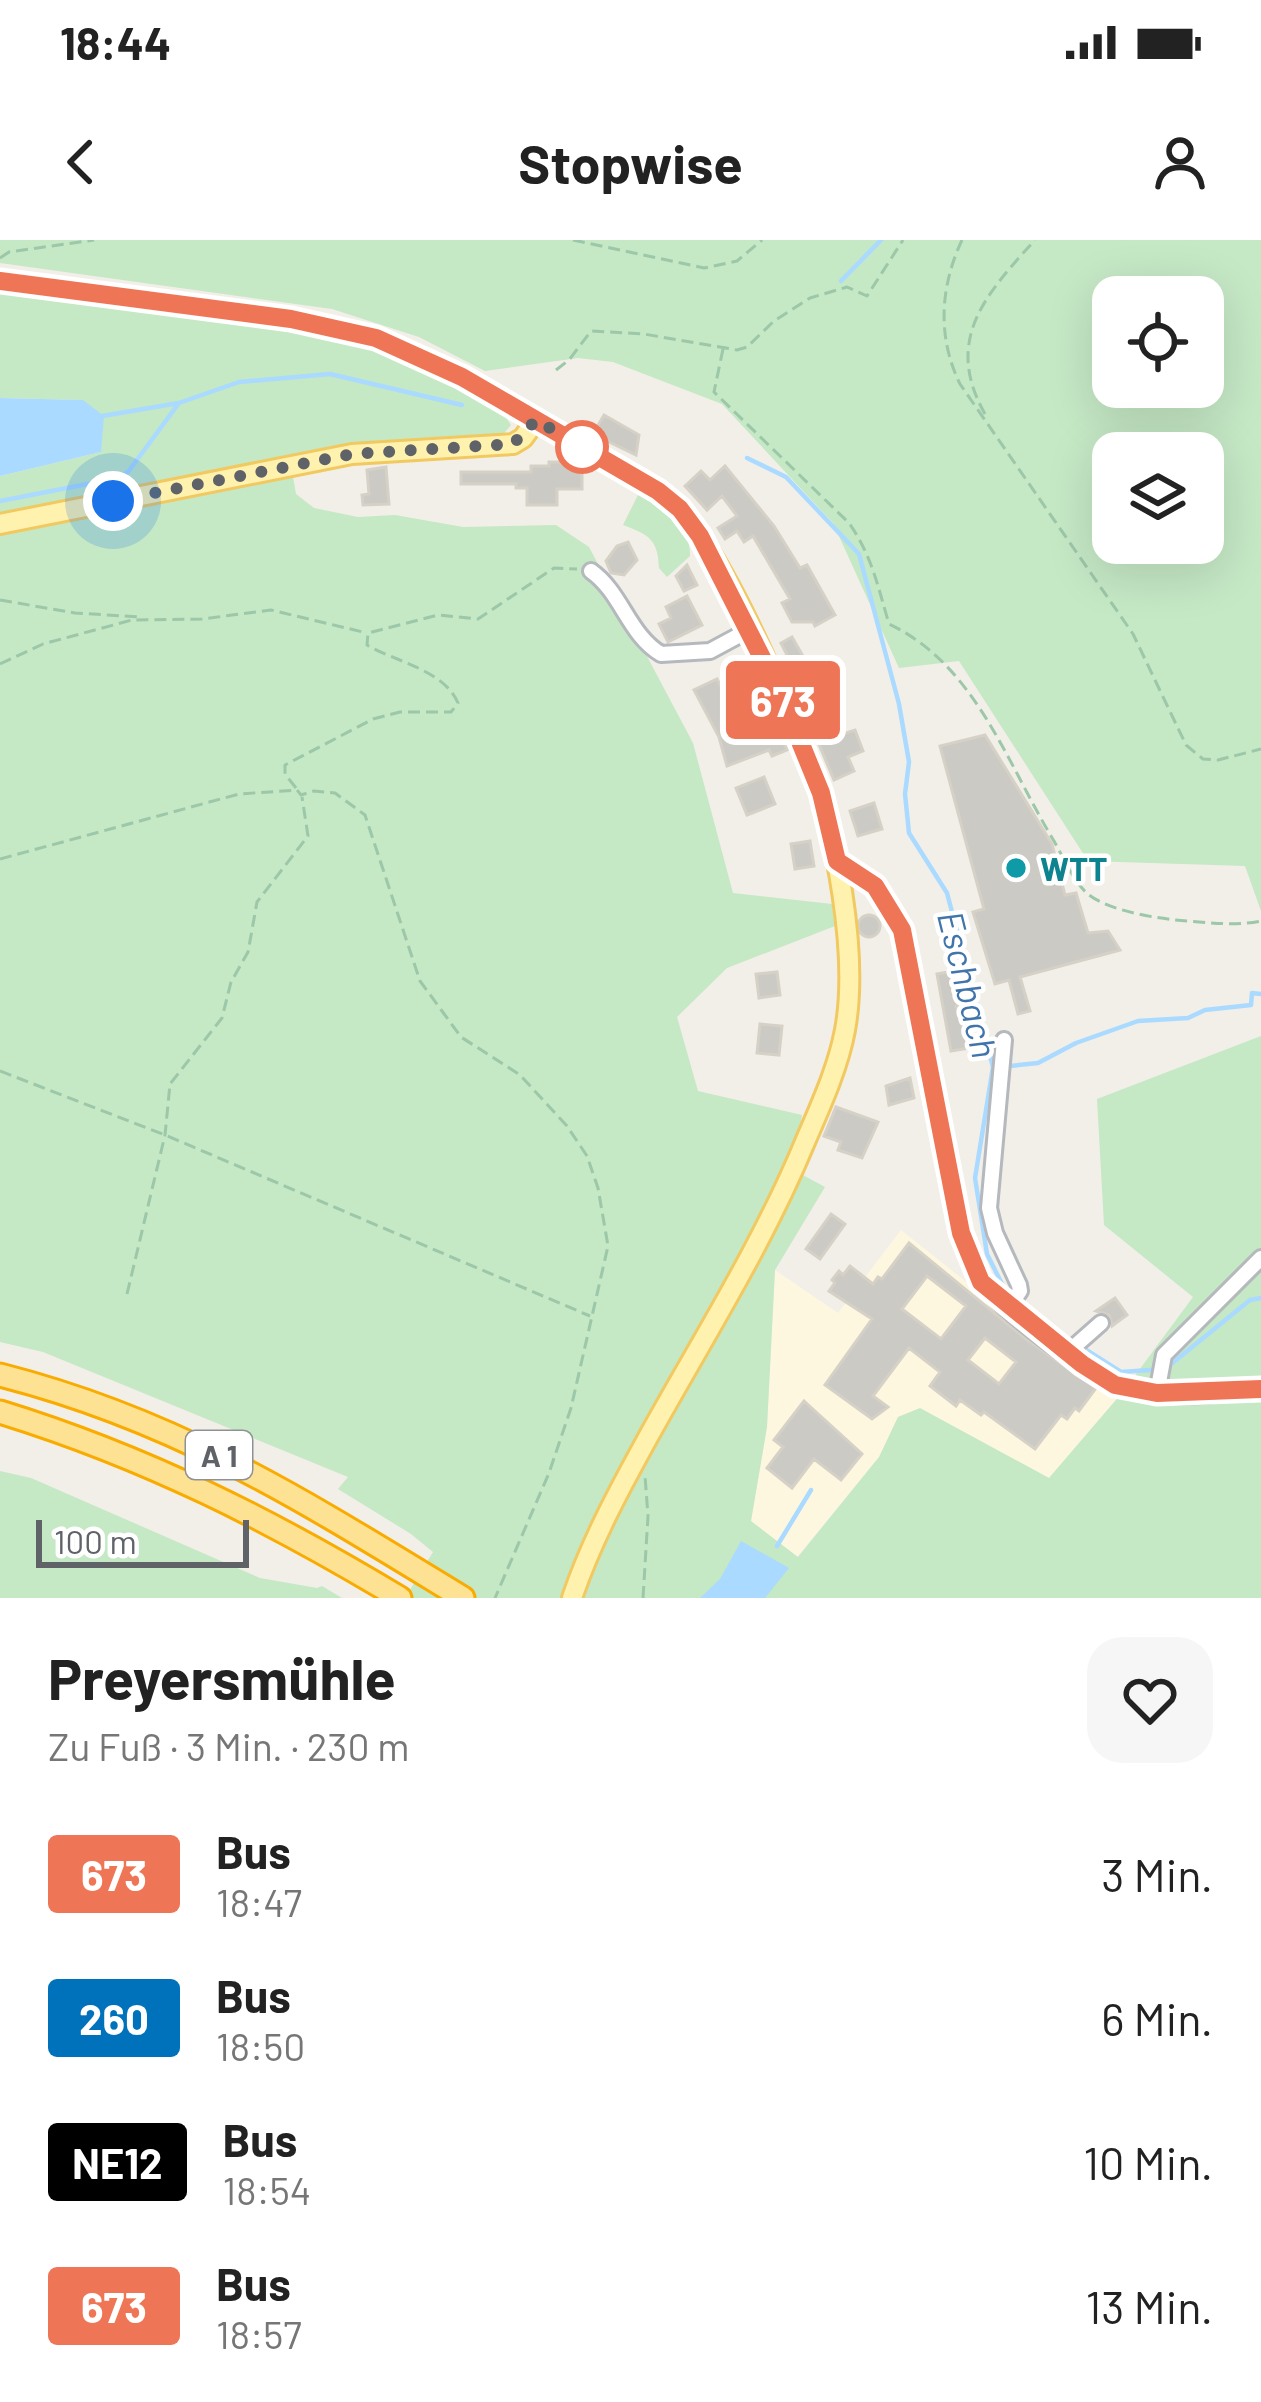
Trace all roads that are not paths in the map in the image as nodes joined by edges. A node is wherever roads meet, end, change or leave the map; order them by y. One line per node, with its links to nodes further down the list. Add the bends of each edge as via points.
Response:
1 (0, 281): 2 (main road, via 337,328 424,357)
2 (536, 420): 3 (main road, via 513,444 339,456); 5 (main road, via 674,503)
3 (0, 524)
4 (590, 571): 5 (street, via 662,654 710,651)
5 (749, 630): 6 (main road, via 809,760)
6 (837, 861): 9 (street, via 870,882 898,921 964,1245 981,1282); 18 (main road, via 849,975 837,1058 785,1187 596,1535)
7 (1004, 1040): 9 (street, via 989,1186 995,1233 1020,1291)
8 (1261, 1258): 13 (street, via 1164,1355)
9 (1008, 1308): 11 (street)
10 (1101, 1323): 11 (street)
11 (1067, 1353): 13 (street, via 1129,1389)
12 (0, 1375): 17 (highway, A 1, via 186,1439 345,1523)
13 (1158, 1387): 14 (street)
14 (1261, 1389)
15 (0, 1412): 16 (highway, A 1, via 226,1499)
16 (400, 1598)
17 (463, 1598)
18 (572, 1598)

